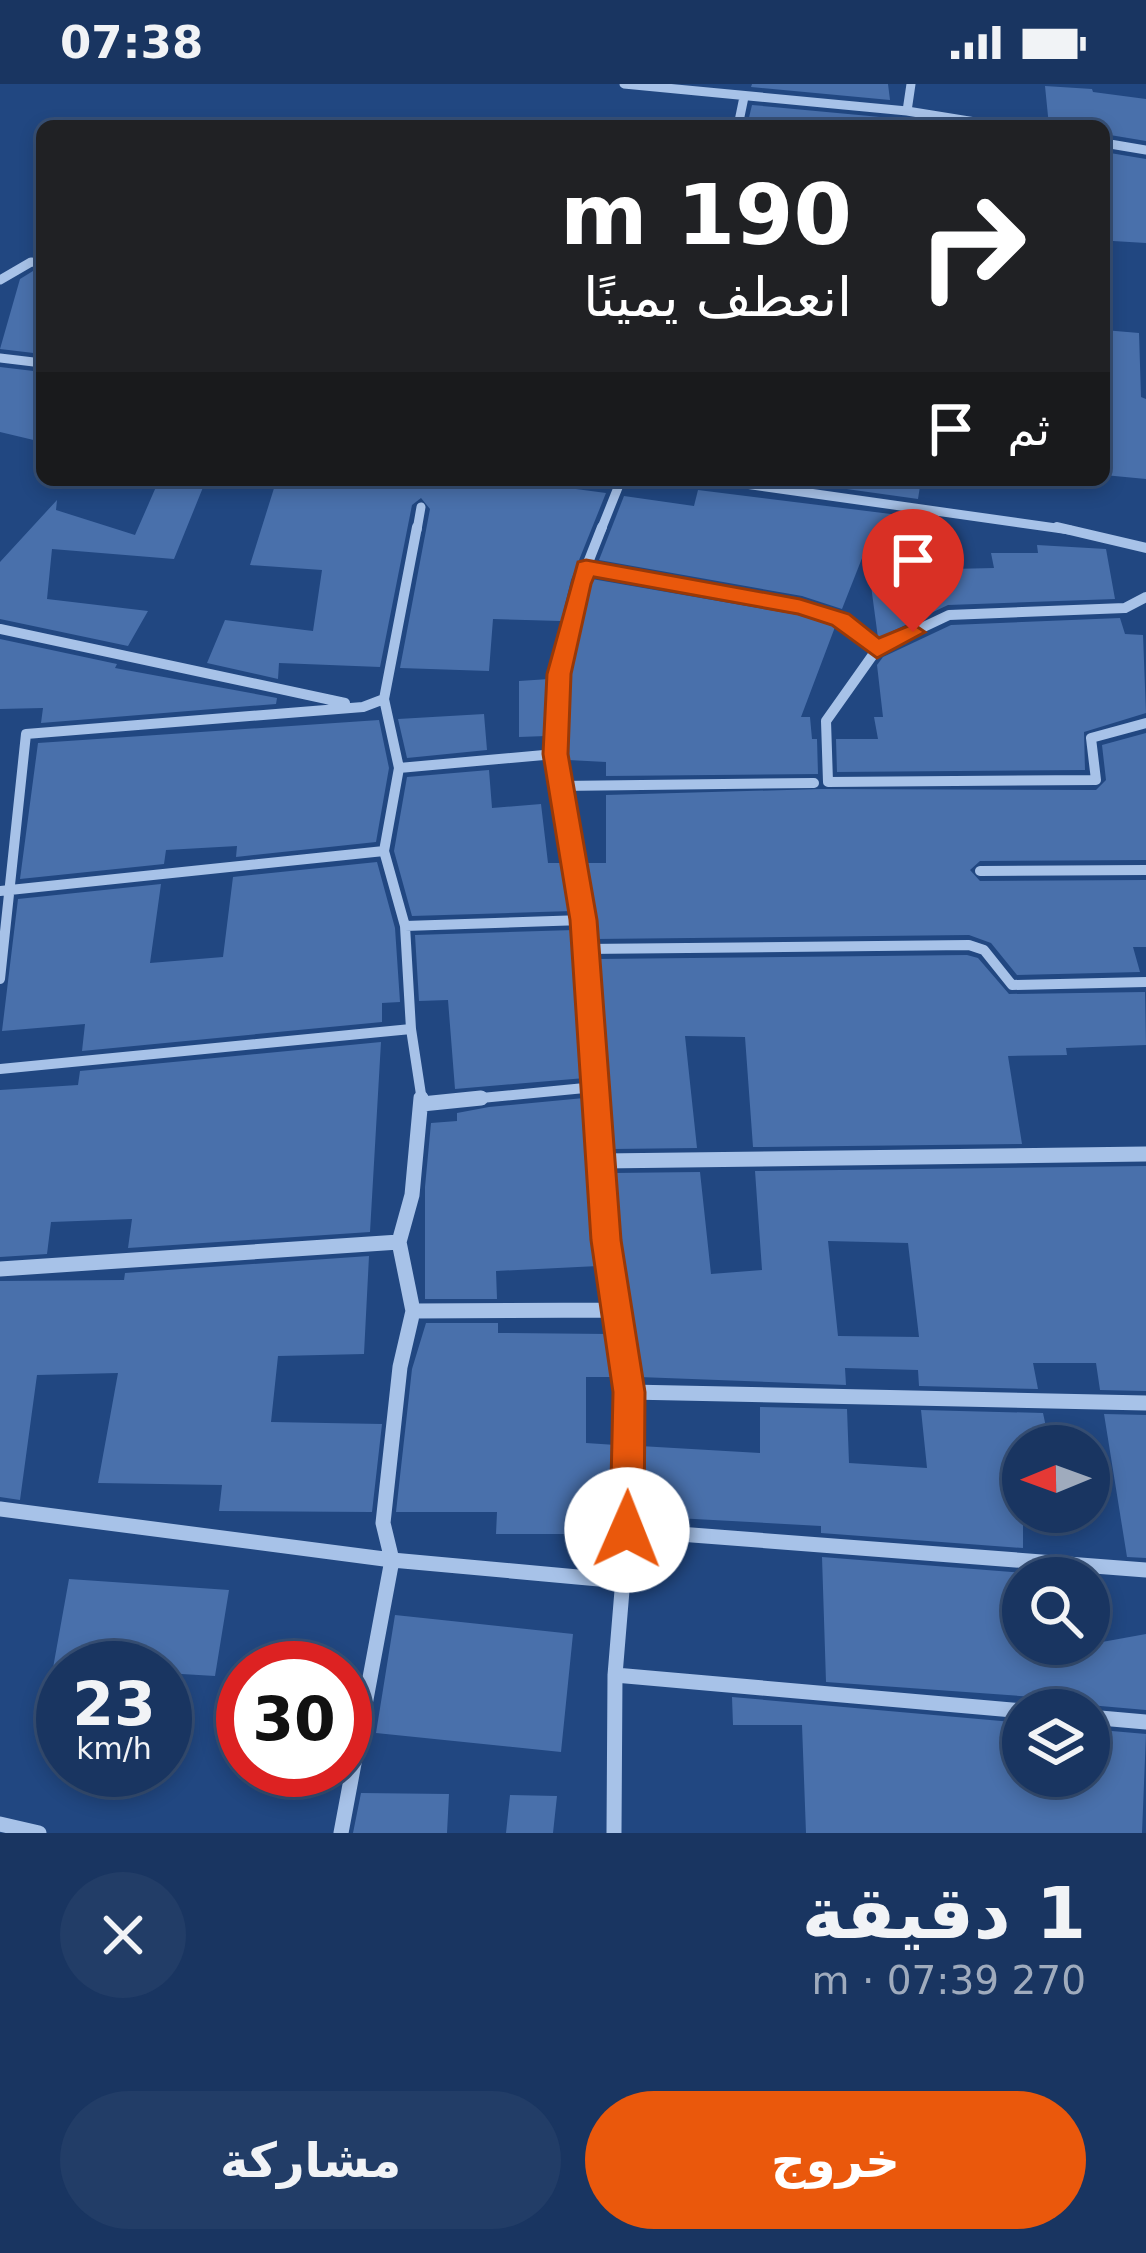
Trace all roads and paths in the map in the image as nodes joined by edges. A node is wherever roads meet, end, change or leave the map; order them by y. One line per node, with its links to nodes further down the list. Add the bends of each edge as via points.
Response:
1 (624, 84): 4 (street)
2 (736, 84): 4 (street)
3 (911, 84): 5 (street)
4 (739, 96): 5 (street); 6 (street)
5 (907, 111): 7 (street)
6 (738, 120)
7 (963, 120)
8 (1110, 144): 9 (street)
9 (1146, 150)
10 (36, 261): 11 (street)
11 (0, 280)
12 (0, 358): 13 (street)
13 (36, 362)
14 (619, 486): 18 (street)
15 (763, 486): 17 (street, via 1036,522)
16 (421, 507): 22 (street)
17 (1146, 548)
18 (586, 568): 21 (street, via 800,607 841,620); 25 (street, via 559,674)
19 (1146, 597): 21 (street, via 1125,608 949,615)
20 (0, 629): 23 (street)
21 (877, 649): 24 (street, via 826,721 828,782 1096,781 1091,738)
22 (384, 698): 23 (street); 26 (street)
23 (362, 706): 32 (street, via 26,734)
24 (1146, 723)
25 (555, 754): 26 (street); 28 (street)
26 (399, 768): 29 (street)
27 (814, 783): 28 (street)
28 (560, 786): 33 (street)
29 (384, 851): 32 (street); 34 (street)
30 (1146, 870): 31 (street)
31 (980, 871)
32 (6, 891): 36 (street)
33 (583, 920): 34 (street); 35 (street)
34 (405, 926): 38 (street)
35 (585, 949): 37 (street, via 969,945 984,950 1012,985); 40 (street)
36 (0, 980)
37 (1146, 982)
38 (411, 1029): 39 (street); 41 (street)
39 (0, 1069)
40 (595, 1088): 41 (street); 43 (street)
41 (422, 1104): 44 (street)
42 (1146, 1154): 43 (street)
43 (602, 1161): 46 (street)
44 (399, 1242): 45 (street); 47 (street)
45 (0, 1269)
46 (619, 1310): 47 (street); 48 (street)
47 (413, 1311): 52 (street, via 383,1523)
48 (629, 1392): 49 (street); 51 (street)
49 (1146, 1402)
50 (0, 1509): 52 (street)
51 (627, 1530): 53 (street); 54 (street)
52 (392, 1560): 54 (street); 61 (street)
53 (1146, 1570)
54 (621, 1581): 55 (street)
55 (615, 1675): 56 (street); 62 (street)
56 (1002, 1709)
57 (1110, 1719): 58 (street)
58 (1146, 1722)
59 (0, 1824): 60 (street)
60 (39, 1833)
61 (341, 1833)
62 (614, 1833)

